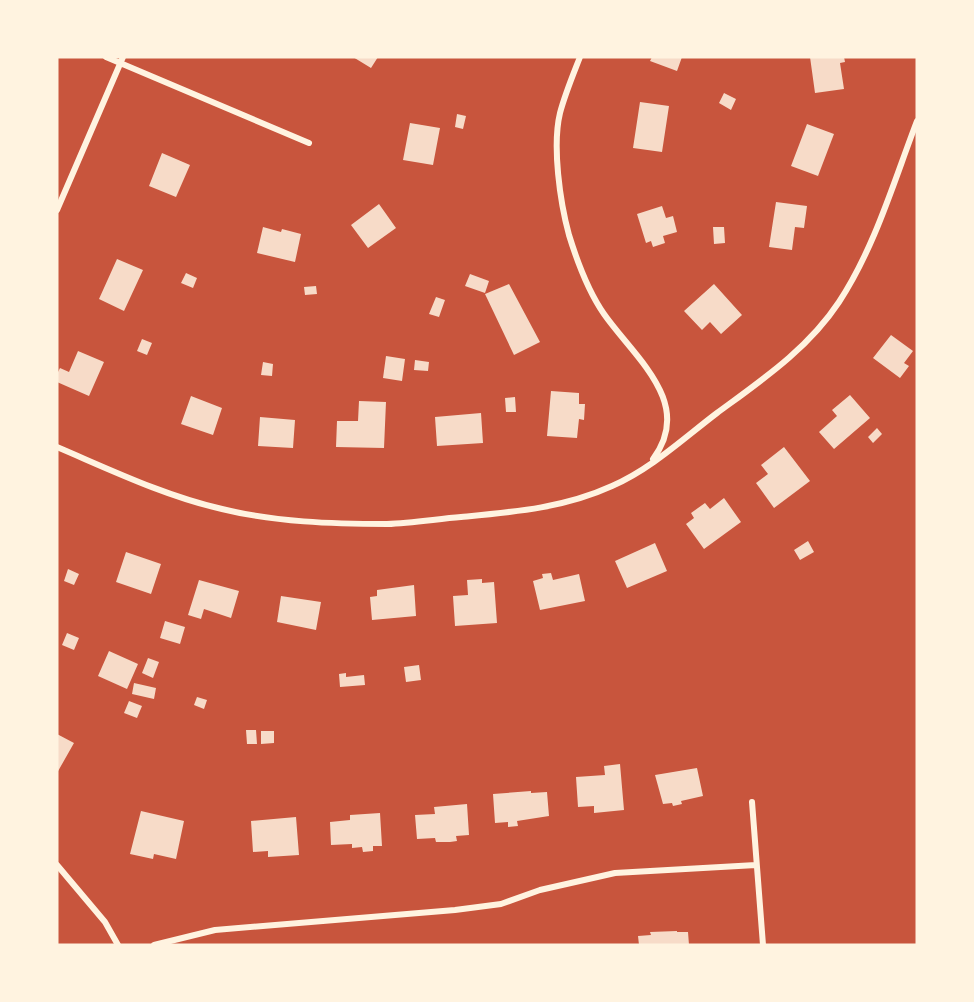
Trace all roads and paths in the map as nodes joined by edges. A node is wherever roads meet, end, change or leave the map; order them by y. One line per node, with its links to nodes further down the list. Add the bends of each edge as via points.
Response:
1 (106, 57): 3 (street)
2 (580, 57): 8 (street, via 560,114 560,193 583,275 603,312 662,392 667,431)
3 (122, 60): 5 (street); 6 (street)
4 (917, 121): 8 (street, via 873,237 838,303 785,363)
5 (309, 143)
6 (57, 210)
7 (57, 447): 8 (street, via 152,488 220,509 290,520 388,524 534,511 615,486)
8 (649, 464)
9 (752, 802): 11 (street)
10 (57, 865): 12 (street, via 105,922)
11 (756, 865): 13 (street, via 615,873 540,890 501,904 214,930); 14 (street)
12 (118, 945)
13 (154, 945)
14 (763, 945)

